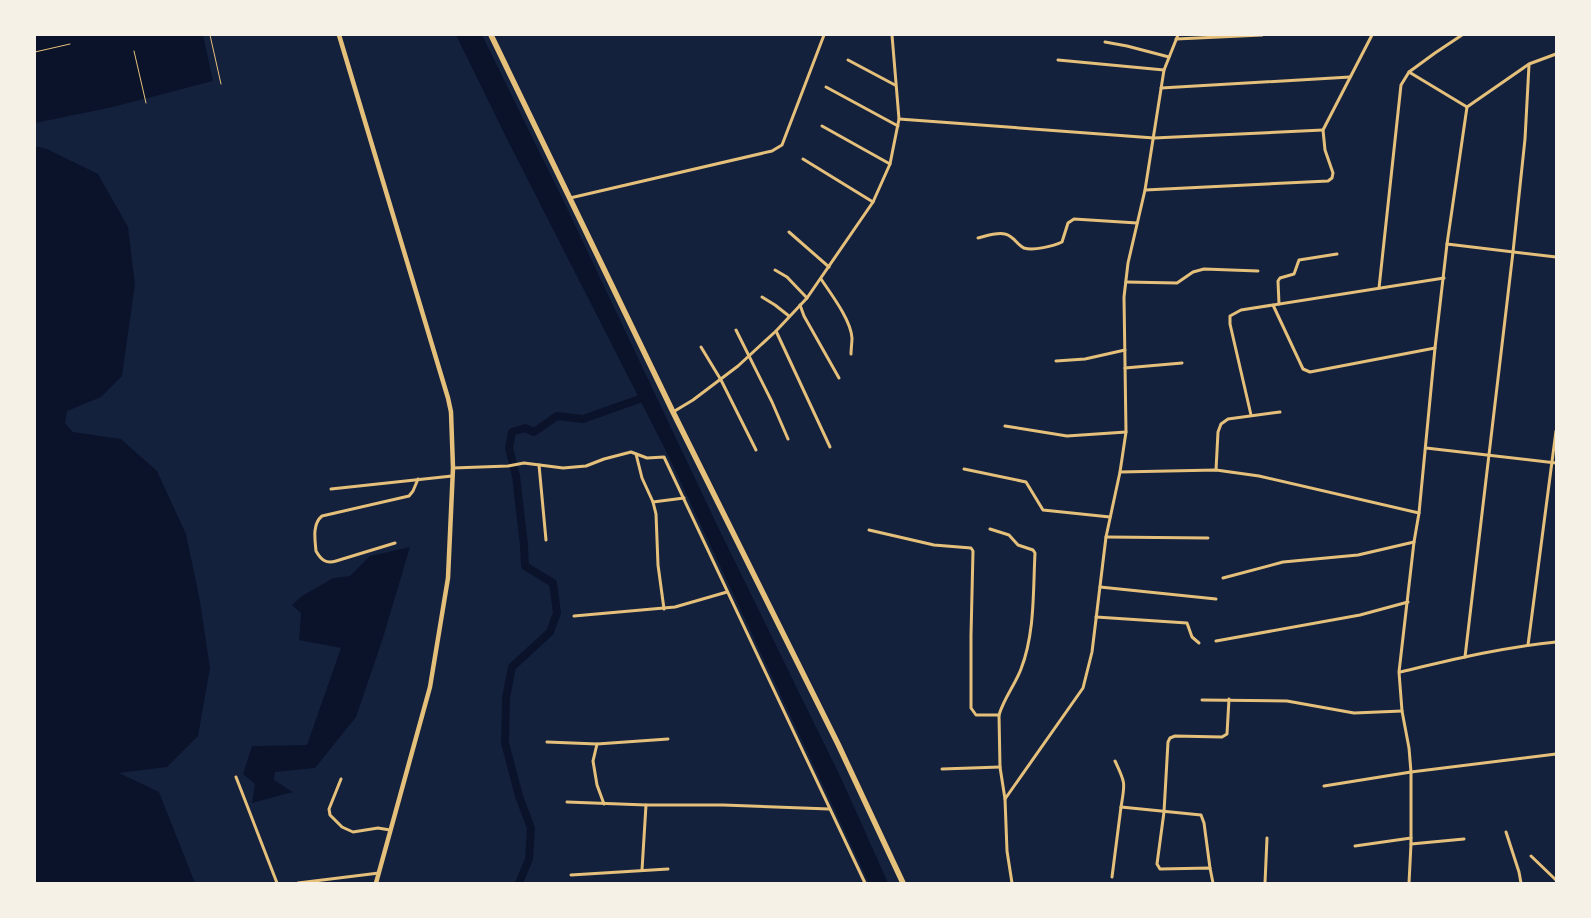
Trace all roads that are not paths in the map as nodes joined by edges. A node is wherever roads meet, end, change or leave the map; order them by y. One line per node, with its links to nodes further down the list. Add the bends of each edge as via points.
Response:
1 (339, 35): 78 (street, via 448,398)
2 (492, 35): 30 (main road)
3 (824, 35): 30 (street, via 782,144 772,151)
4 (892, 35): 18 (street)
5 (1262, 35): 8 (street)
6 (1372, 35): 17 (street)
7 (1462, 35): 16 (street)
8 (1177, 37): 11 (street)
9 (1105, 42): 11 (street)
10 (1556, 54): 14 (street)
11 (1169, 57): 15 (street)
12 (848, 60): 18 (street)
13 (1058, 60): 15 (street)
14 (1529, 64): 21 (street); 36 (street)
15 (1164, 70): 20 (street)
16 (1409, 72): 21 (street); 45 (street, via 1400,85)
17 (1350, 77): 20 (street); 25 (street)
18 (895, 85): 22 (street)
19 (826, 88): 24 (street)
20 (1161, 88): 26 (street)
21 (1467, 108): 35 (street)
22 (899, 119): 24 (street); 26 (street)
23 (822, 126): 28 (street)
24 (898, 126): 28 (street)
25 (1324, 130): 26 (street); 29 (street, via 1325,150 1333,173 1328,181)
26 (1154, 138): 29 (street)
27 (802, 159): 31 (street)
28 (890, 164): 31 (street)
29 (1145, 190): 32 (street)
30 (570, 198): 64 (main road)
31 (873, 202): 39 (street)
32 (1137, 223): 34 (street, via 1074,219 1068,223 1062,242 1042,248 1024,248 1007,234); 44 (street)
33 (789, 232): 39 (street)
34 (978, 238)
35 (1447, 244): 36 (street); 42 (street)
36 (1513, 252): 38 (street); 75 (street)
37 (1338, 254): 48 (street, via 1299,260 1294,274 1278,281)
38 (1556, 257)
39 (829, 267): 43 (street)
40 (774, 270): 47 (street, via 787,277)
41 (1258, 271): 44 (street, via 1204,269 1177,283)
42 (1444, 278): 45 (street); 55 (street)
43 (820, 279): 47 (street); 57 (street, via 848,324 852,337)
44 (1126, 282): 56 (street)
45 (1380, 288): 48 (street)
46 (762, 297): 51 (street)
47 (807, 298): 49 (street)
48 (1279, 304): 50 (street)
49 (800, 305): 51 (street); 62 (street)
50 (1273, 306): 55 (street, via 1303,369 1310,372); 66 (street, via 1241,310 1230,316)
51 (789, 316): 53 (street)
52 (736, 330): 58 (street)
53 (776, 331): 58 (street); 71 (street)
54 (701, 347): 63 (street)
55 (1435, 348): 72 (street)
56 (1125, 350): 59 (street, via 1085,359); 61 (street)
57 (851, 354)
58 (750, 355): 63 (street); 70 (street)
59 (1056, 361)
60 (1182, 363): 61 (street)
61 (1125, 368): 69 (street)
62 (839, 378)
63 (721, 380): 64 (street); 73 (street)
64 (673, 412): 151 (main road, via 838,744)
65 (1280, 412): 66 (street)
66 (1251, 415): 80 (street, via 1228,419 1220,424)
67 (1005, 426): 69 (street, via 1067,436)
68 (1556, 430): 76 (street)
69 (1126, 432): 81 (street)
70 (788, 440)
71 (830, 447)
72 (1426, 448): 75 (street); 87 (street)
73 (756, 450)
74 (636, 453): 77 (street, via 626,453 586,466); 85 (street, via 647,458 664,457); 86 (street, via 642,478)
75 (1488, 456): 76 (street); 108 (street)
76 (1554, 462): 107 (street)
77 (539, 465): 78 (street, via 524,463); 93 (street)
78 (453, 468): 82 (street)
79 (964, 469): 88 (street, via 1026,482 1043,510)
80 (1216, 470): 81 (street); 87 (street, via 1259,476)
81 (1120, 472): 88 (street)
82 (452, 476): 83 (street); 132 (street, via 448,578 432,678)
83 (418, 479): 84 (street); 95 (street, via 409,496 322,516 316,524 316,551 325,561)
84 (331, 489)
85 (684, 498): 86 (street); 98 (street)
86 (653, 502): 101 (street)
87 (1419, 513): 94 (street)
88 (1110, 517): 91 (street)
89 (990, 529): 113 (street, via 1009,535 1018,545 1033,550 1035,554 1030,635 1021,669)
90 (869, 530): 113 (street, via 934,545 971,548 971,708 976,715)
91 (1106, 537): 92 (street); 97 (street)
92 (1208, 538)
93 (546, 540)
94 (1414, 542): 96 (street, via 1358,556 1284,562); 100 (street)
95 (395, 543)
96 (1223, 578)
97 (1100, 587): 99 (street); 103 (street)
98 (727, 592): 101 (street); 130 (street)
99 (1216, 599)
100 (1408, 602): 104 (street, via 1360,615); 109 (street)
101 (664, 609): 102 (street)
102 (574, 616)
103 (1096, 617): 106 (street, via 1187,623 1192,637); 125 (street, via 1083,688)
104 (1216, 641)
105 (1556, 642): 107 (street)
106 (1199, 643)
107 (1528, 645): 108 (street)
108 (1465, 657): 109 (street)
109 (1400, 672): 112 (street)
110 (1229, 699): 111 (street); 112 (street, via 1287,701 1354,714); 131 (street, via 1227,734 1222,737 1170,738)
111 (1202, 700)
112 (1402, 710): 121 (street)
113 (999, 715): 119 (street)
114 (668, 739): 116 (street)
115 (547, 742): 116 (street)
116 (597, 744): 127 (street, via 593,761)
117 (1556, 754): 121 (street)
118 (1115, 761): 129 (street, via 1125,785)
119 (1000, 767): 120 (street); 125 (street)
120 (942, 768)
121 (1411, 772): 124 (street); 135 (street)
122 (236, 777): 147 (street)
123 (341, 779): 132 (street, via 328,809 330,815 342,827 353,832 378,828)
124 (1324, 786)
125 (1005, 800): 152 (street)
126 (567, 802): 127 (street)
127 (604, 804): 128 (street)
128 (646, 805): 130 (street); 142 (street)
129 (1121, 807): 131 (street); 145 (street)
130 (829, 809): 150 (street)
131 (1164, 812): 140 (street, via 1200,815); 140 (street, via 1157,867)
132 (390, 830): 143 (street)
133 (1506, 832): 156 (street)
134 (1266, 838): 154 (street)
135 (1411, 838): 137 (street); 138 (street)
136 (1464, 839): 137 (street)
137 (1411, 844): 155 (street)
138 (1355, 846)
139 (1531, 856): 146 (street)
140 (1210, 868): 153 (street)
141 (668, 869): 142 (street)
142 (642, 870): 144 (street)
143 (379, 873): 148 (street); 149 (street)
144 (571, 875)
145 (1112, 878)
146 (1556, 880)
147 (277, 883)
148 (298, 883)
149 (376, 883)
150 (865, 883)
151 (903, 883)
152 (1012, 883)
153 (1213, 883)
154 (1265, 883)
155 (1409, 883)
156 (1521, 883)

